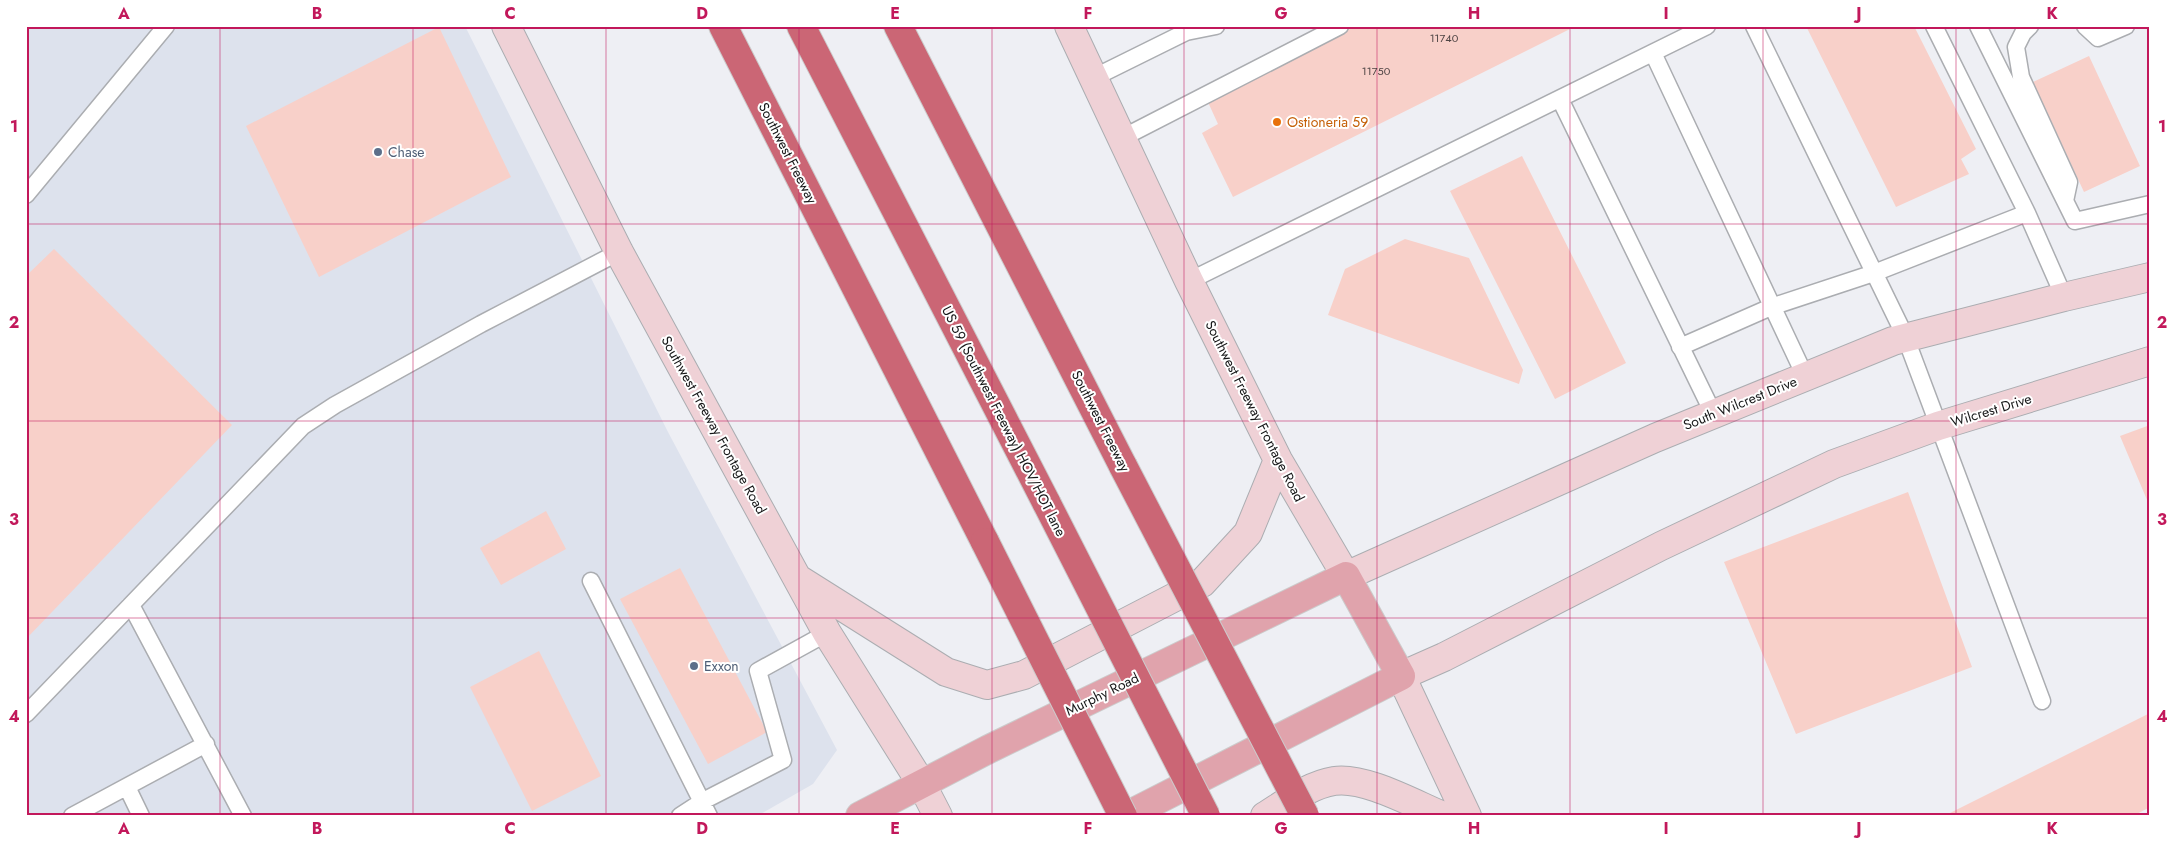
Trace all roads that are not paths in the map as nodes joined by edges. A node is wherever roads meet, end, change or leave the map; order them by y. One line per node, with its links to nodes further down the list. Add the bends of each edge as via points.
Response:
1 (166, 26): 20 (lane)
2 (506, 26): 24 (main road, Southwest Freeway Frontage Road)
3 (723, 26): 55 (highway, Southwest Freeway, bridge)
4 (801, 26): 56 (highway, US 59 (Southwest Freeway) HOV/HOT lane, bridge)
5 (898, 26): 58 (highway, Southwest Freeway, bridge)
6 (1069, 26): 17 (main road, Southwest Freeway Frontage Road)
7 (1340, 26): 19 (lane)
8 (1707, 26): 16 (lane)
9 (1754, 26): 25 (lane)
10 (1934, 26): 23 (lane)
11 (1978, 26): 21 (lane)
12 (2030, 26): 21 (lane, via 2016,48 2021,77 2069,182)
13 (2084, 26): 14 (lane, via 2098,38)
14 (2126, 26)
15 (1206, 27): 17 (lane, via 1186,32)
16 (1653, 53): 18 (lane); 29 (lane)
17 (1094, 78): 19 (main road, Southwest Freeway Frontage Road)
18 (1560, 99): 27 (lane); 31 (lane)
19 (1122, 138): 27 (main road, Southwest Freeway Frontage Road)
20 (26, 195)
21 (2065, 201): 22 (lane, via 2076,222)
22 (2150, 204)
23 (2027, 213): 25 (lane); 28 (lane)
24 (620, 252): 38 (main road, Southwest Freeway Frontage Road); 40 (lane, via 417,359 303,426)
25 (1874, 273): 29 (lane); 30 (lane)
26 (2150, 277): 28 (main road, South Wilcrest Drive)
27 (1189, 281): 36 (main road, Southwest Freeway Frontage Road)
28 (2064, 297): 30 (main road, South Wilcrest Drive)
29 (1771, 307): 31 (lane); 33 (lane)
30 (1905, 336): 33 (main road, South Wilcrest Drive); 35 (lane)
31 (1680, 347): 34 (lane)
32 (2150, 361): 35 (main road, Wilcrest Drive)
33 (1805, 376): 34 (main road, South Wilcrest Drive)
34 (1712, 413): 37 (main road, South Wilcrest Drive)
35 (1938, 426): 42 (main road, via 1834,464); 43 (lane)
36 (1278, 460): 37 (main road, Southwest Freeway Frontage Road); 38 (main road, via 1248,533 1202,583 1024,675 987,685 946,672)
37 (1346, 576): 42 (main road, Southwest Freeway Frontage Road); 46 (main road, Murphy Road)
38 (799, 579): 41 (main road, Southwest Freeway Frontage Road)
39 (591, 581): 48 (lane)
40 (131, 605): 44 (lane); 45 (lane)
41 (827, 633): 46 (main road, Southwest Freeway Frontage Road); 48 (lane, via 758,671 783,760)
42 (1401, 676): 55 (main road); 60 (main road, Southwest Freeway Frontage Road)
43 (2042, 702)
44 (26, 714)
45 (206, 744): 47 (lane); 51 (lane)
46 (921, 783): 53 (main road, Murphy Road); 54 (main road, Southwest Freeway Frontage Road)
47 (127, 787): 49 (lane); 50 (lane)
48 (706, 809): 52 (lane)
49 (72, 816)
50 (141, 816)
51 (243, 816)
52 (680, 816)
53 (860, 816)
54 (938, 816)
55 (1125, 816)
56 (1206, 816)
57 (1265, 816): 59 (main road, via 1306,791 1334,781 1362,782)
58 (1305, 816)
59 (1443, 816)
60 (1467, 816)

